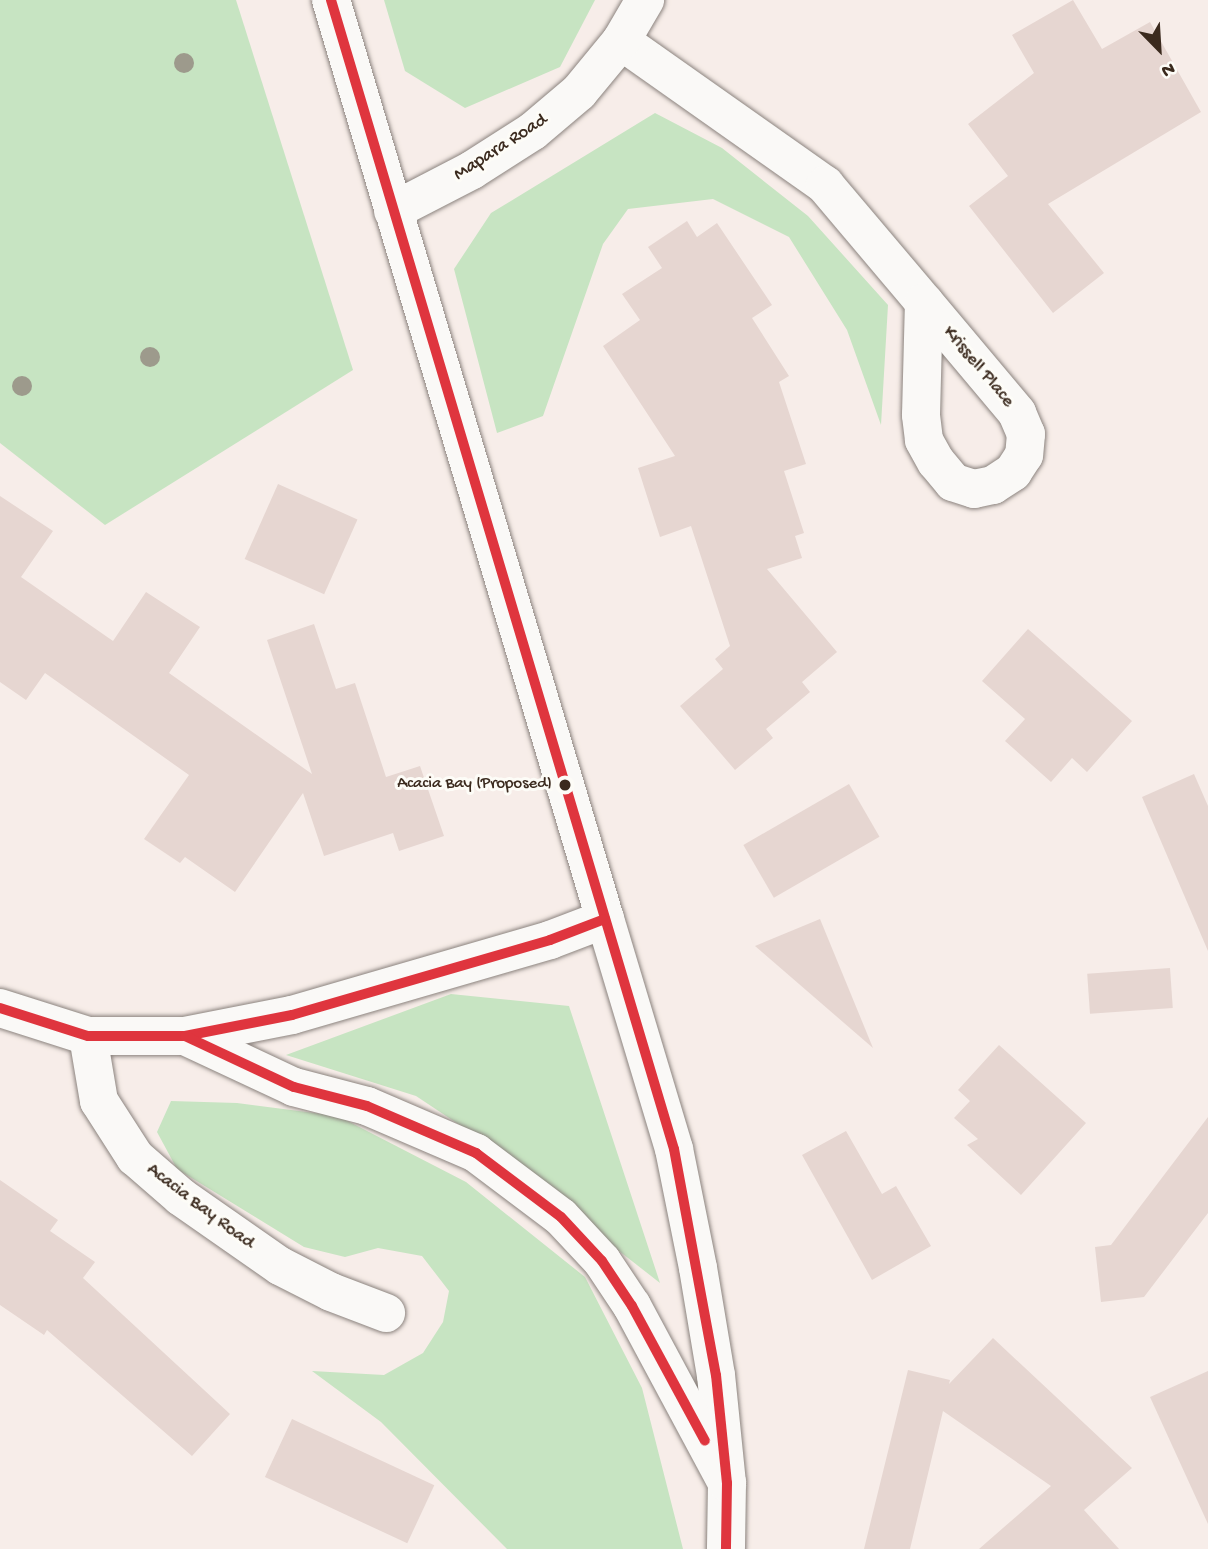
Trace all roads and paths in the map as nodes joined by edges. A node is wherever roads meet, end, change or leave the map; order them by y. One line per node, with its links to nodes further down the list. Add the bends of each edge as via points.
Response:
1 (331, 0): 4 (street)
2 (645, 0): 3 (street, Mapara Road)
3 (621, 41): 4 (street, Mapara Road, via 579,92 533,131 472,170); 5 (street, via 825,185)
4 (393, 211): 6 (street)
5 (924, 302)
6 (605, 919): 9 (street, via 550,940 292,1015); 11 (street, via 674,1149 712,1348)
7 (0, 1008): 8 (street)
8 (88, 1036): 9 (street); 10 (street, Acacia Bay Road, via 99,1101 135,1157 181,1197 280,1266)
9 (185, 1036): 11 (street, via 294,1087 367,1105 476,1153 561,1217 602,1261 632,1306)
10 (386, 1313)
11 (727, 1483): 12 (street)
12 (726, 1549)

